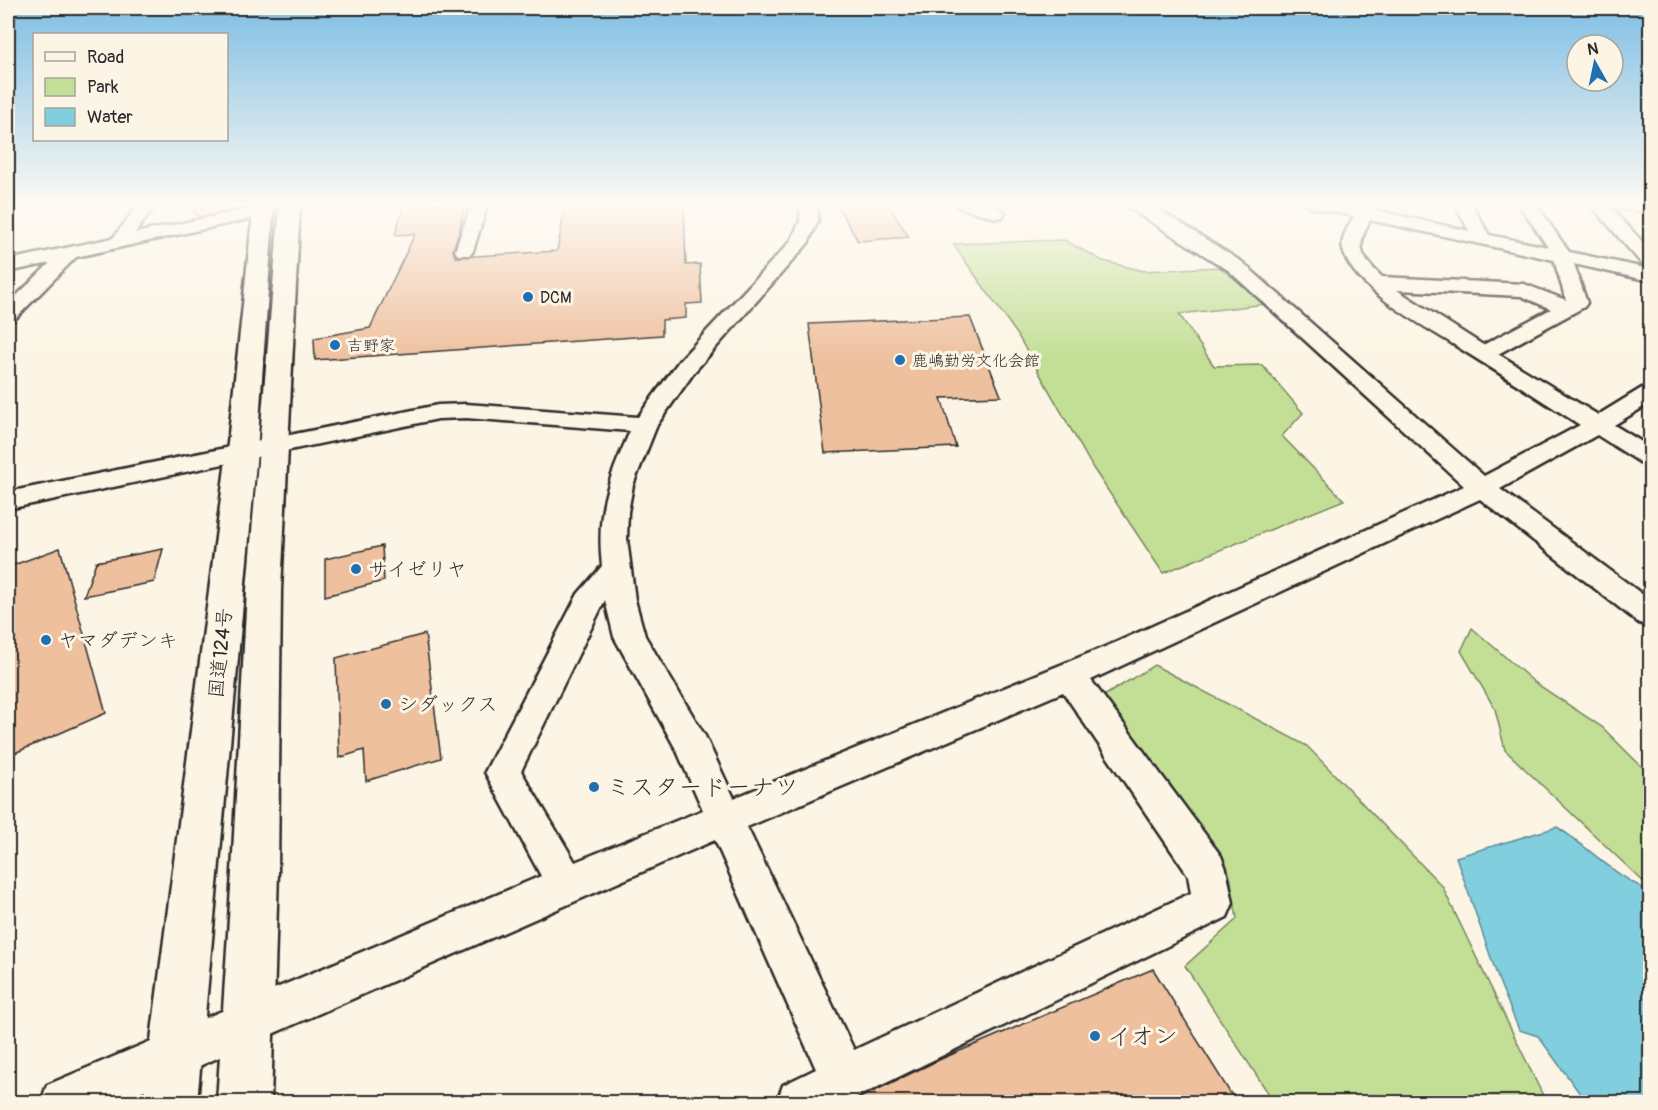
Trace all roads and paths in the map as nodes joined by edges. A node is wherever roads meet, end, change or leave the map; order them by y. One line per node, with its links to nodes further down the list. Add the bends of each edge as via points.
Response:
1 (68, 255): 7 (street); 11 (street)
2 (269, 255): 16 (highway, 国道124号)
3 (788, 255): 14 (street, via 687,366)
4 (1217, 255): 18 (street, via 1242,272)
5 (1355, 255): 9 (street)
6 (1562, 255): 8 (street); 10 (street, via 1577,303)
7 (8, 266)
8 (1650, 275)
9 (1377, 283): 10 (street, via 1524,290); 12 (street)
10 (1567, 308): 12 (street)
11 (8, 315)
12 (1482, 354): 15 (street)
13 (1650, 393): 15 (street)
14 (645, 425): 16 (street, via 438,412); 20 (street, via 620,485 614,512)
15 (1598, 425): 17 (street); 18 (street)
16 (257, 448): 19 (street); 25 (highway, 国道124号, via 264,590); 26 (highway, 国道124号)
17 (1650, 458)
18 (1482, 488): 21 (street); 22 (street)
19 (8, 500)
20 (615, 570): 23 (street, via 630,637 693,746); 24 (street, via 593,594 503,772)
21 (1650, 615)
22 (1070, 677): 23 (street); 27 (street, via 1207,869 1213,903)
23 (725, 818): 24 (street); 27 (street)
24 (567, 885): 25 (street)
25 (248, 1023): 26 (street); 29 (highway, 国道124号)
26 (173, 1078): 28 (street)
27 (844, 1079): 30 (street)
28 (64, 1102)
29 (244, 1102)
30 (800, 1102)

